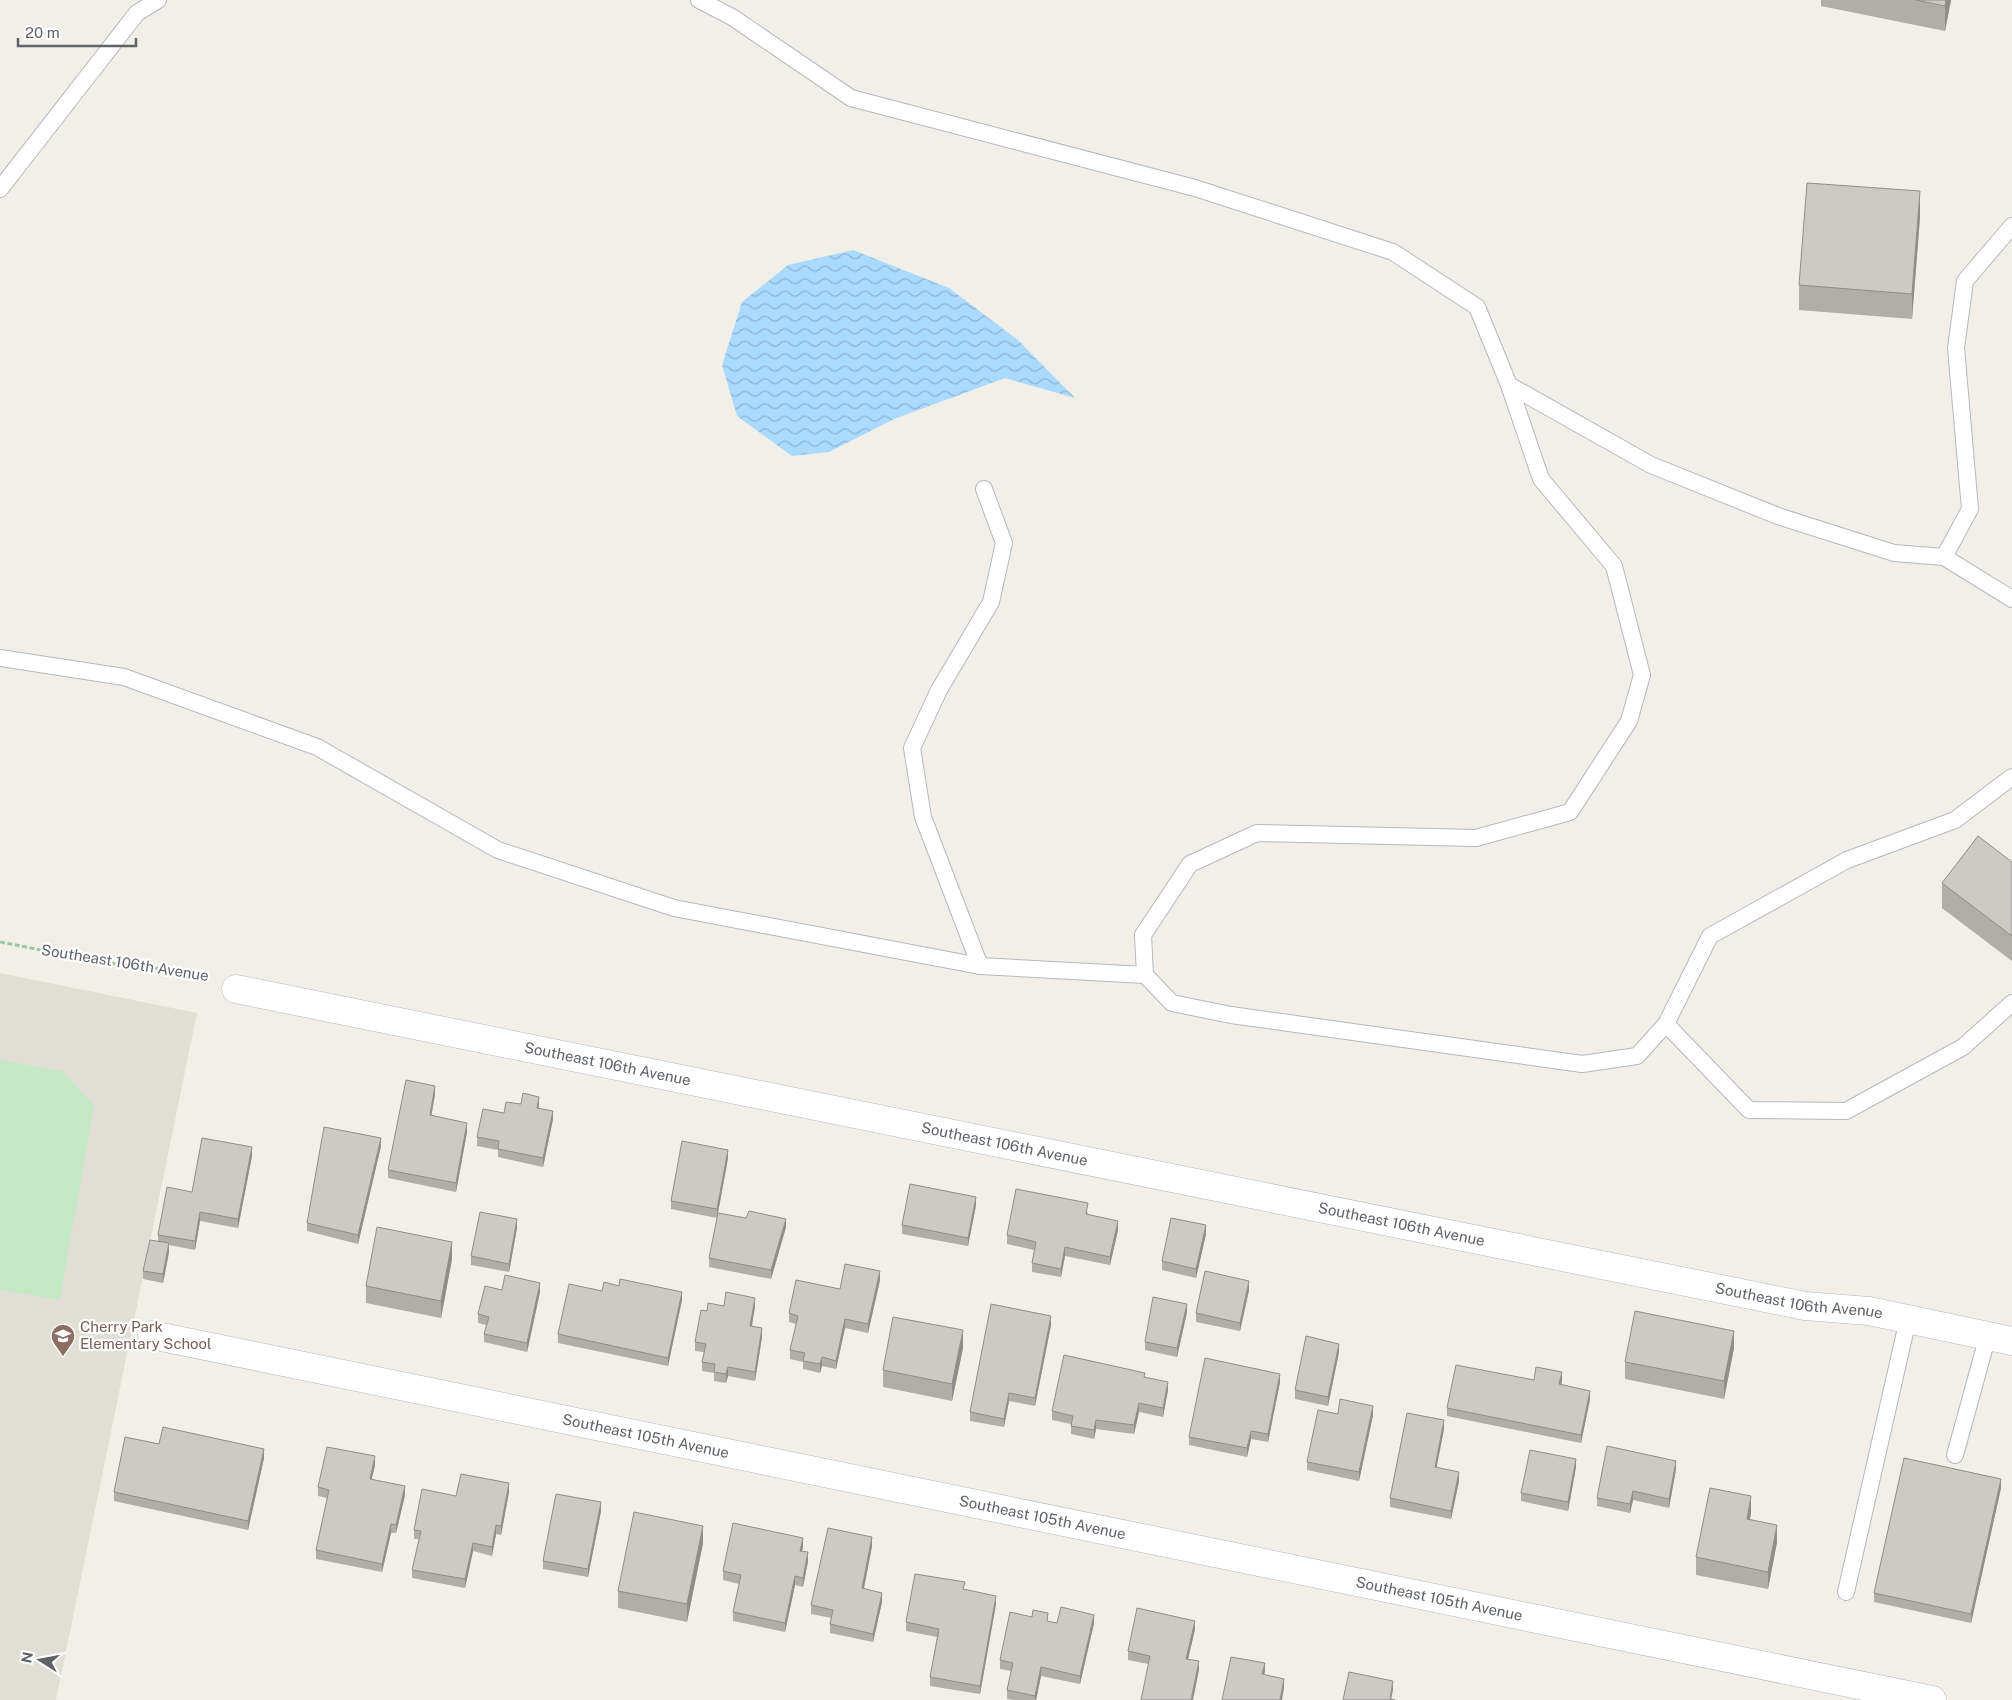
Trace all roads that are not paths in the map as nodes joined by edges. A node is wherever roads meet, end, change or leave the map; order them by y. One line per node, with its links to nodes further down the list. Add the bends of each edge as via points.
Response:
1 (158, 0): 3 (lane, via 137,13)
2 (699, 0): 5 (lane, via 732,16 851,98 1195,188 1393,252 1477,307)
3 (0, 189)
4 (2012, 226): 7 (lane, via 1965,281 1956,348 1970,509)
5 (1510, 385): 7 (lane, via 1651,465 1778,516 1894,553); 12 (lane, via 1541,479 1614,566 1642,675 1628,721 1570,812 1476,838 1256,833 1190,864 1143,935)
6 (984, 489): 11 (lane, via 1004,543 991,602 939,690 912,748 923,817)
7 (1944, 557): 8 (lane)
8 (2012, 599)
9 (0, 658): 11 (lane, via 124,676 316,746 498,850 674,908)
10 (2012, 777): 15 (lane, via 1955,820 1847,860 1710,936)
11 (980, 966): 12 (lane)
12 (1145, 975): 15 (lane, via 1172,1003 1231,1015 1582,1064 1637,1056)
13 (236, 989): 16 (street, Southeast 106th Avenue, via 1805,1306 1869,1311)
14 (2012, 1003): 15 (lane, via 1963,1047 1846,1112 1749,1110)
15 (1666, 1024)
16 (1908, 1319): 18 (street, Southeast 106th Avenue); 20 (lane)
17 (152, 1335): 21 (street, Southeast 105th Avenue)
18 (2000, 1338): 19 (lane)
19 (1955, 1456)
20 (1846, 1592)
21 (1932, 1700)

